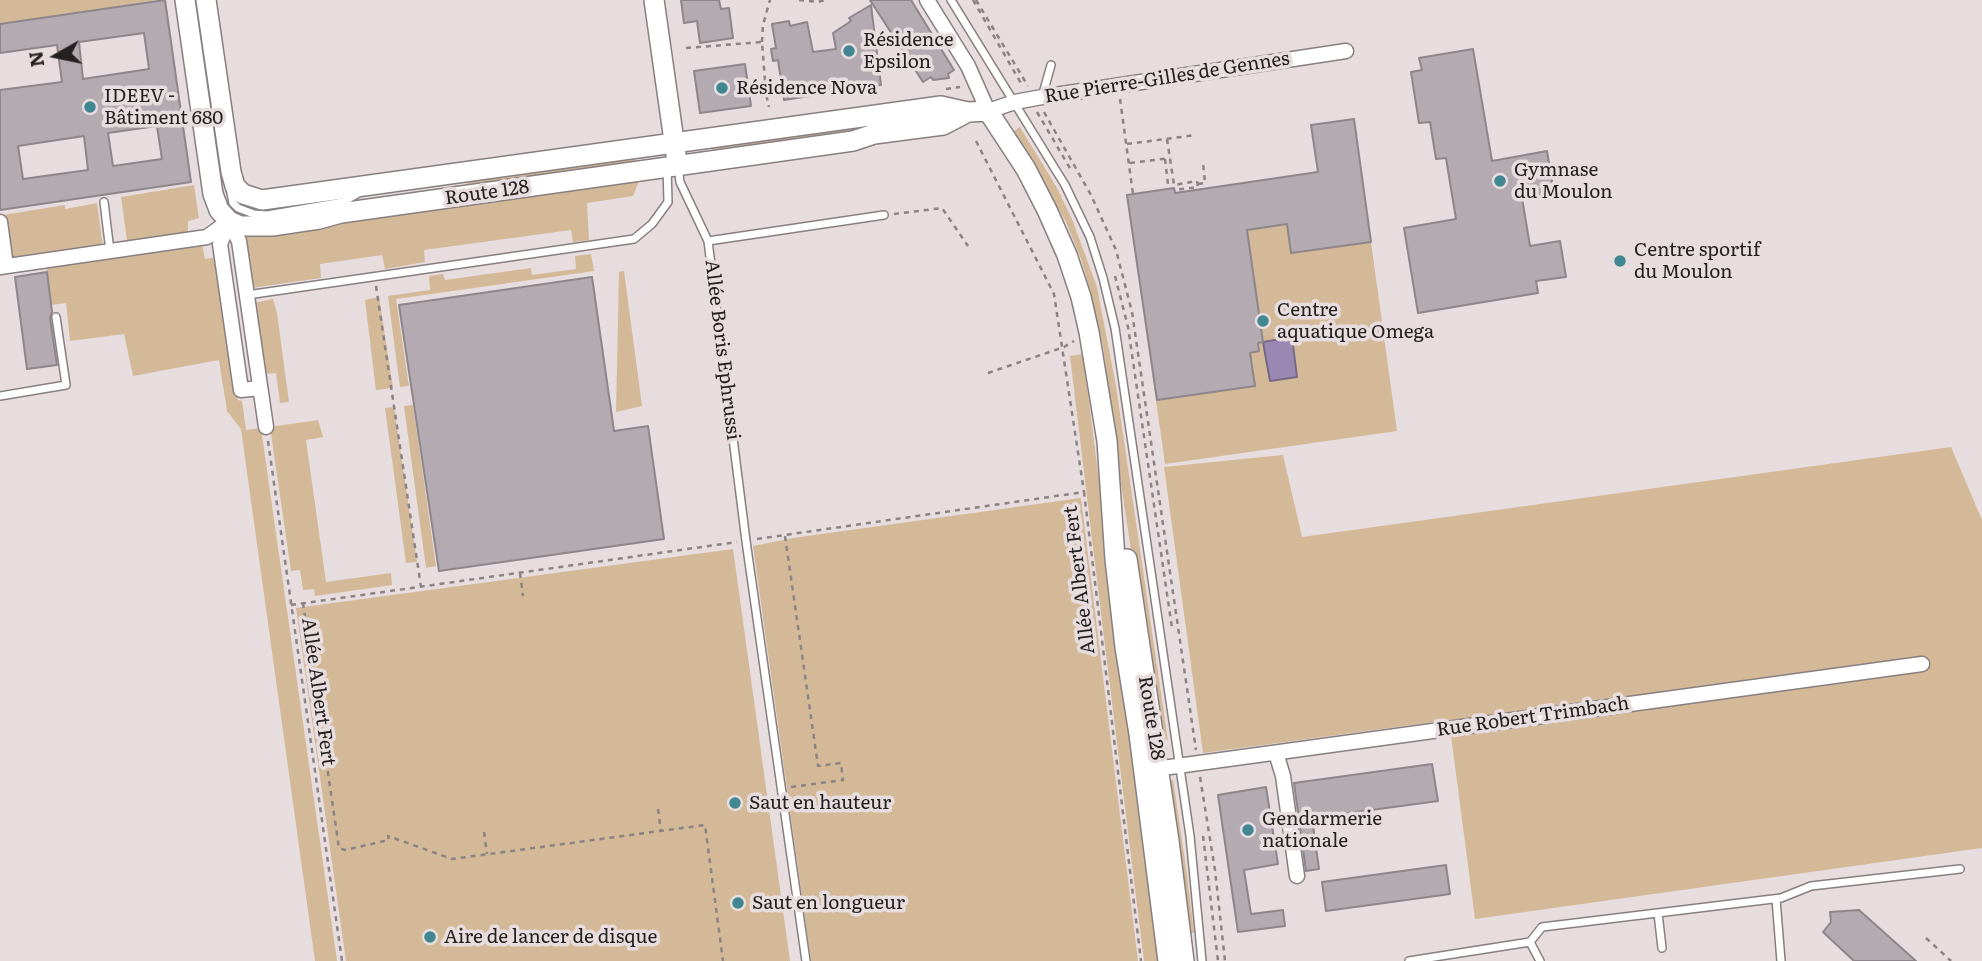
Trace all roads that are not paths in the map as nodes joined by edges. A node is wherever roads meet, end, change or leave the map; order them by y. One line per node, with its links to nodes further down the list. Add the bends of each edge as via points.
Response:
1 (185, 0): 17 (main road, via 213,194 219,210)
2 (206, 0): 14 (main road)
3 (654, 0): 12 (main road)
4 (927, 0): 10 (street, via 968,66)
5 (951, 0): 9 (lane)
6 (1346, 51): 8 (street, Rue Pierre-Gilles de Gennes)
7 (1051, 65): 8 (lane)
8 (1042, 97): 9 (street, Rue Pierre-Gilles de Gennes)
9 (1015, 102): 10 (street, Rue Pierre-Gilles de Gennes); 31 (lane, via 1065,186 1104,278)
10 (988, 111): 11 (main road, Route 128); 32 (main road, Route 128, via 1026,169 1067,255 1081,298 1111,475 1125,647)
11 (968, 112): 12 (main road, Route 128, via 941,106); 13 (main road, Route 128, via 943,125)
12 (674, 142): 13 (main road); 15 (main road, Route 128)
13 (673, 166): 17 (main road, Route 128, via 272,226 240,226); 20 (lane, Allée Boris Ephrussi); 23 (lane, via 668,202 634,239)
14 (231, 172): 15 (main road, Route 128, via 243,194 262,200); 17 (lane)
15 (373, 185): 17 (lane, via 343,202 267,215)
16 (104, 202): 21 (lane)
17 (234, 214): 21 (street, via 207,237); 23 (street); 24 (street, via 220,244)
18 (884, 215): 20 (lane)
19 (0, 222): 22 (street)
20 (708, 241): 39 (lane, Allée Boris Ephrussi)
21 (110, 251): 22 (street)
22 (3, 267)
23 (247, 295): 24 (street); 26 (street)
24 (228, 298): 26 (street, via 241,390)
25 (56, 317): 27 (lane, via 66,385)
26 (260, 388): 28 (street)
27 (0, 396)
28 (266, 427)
29 (1922, 664): 30 (street, Rue Robert Trimbach)
30 (1276, 752): 31 (street, Rue Robert Trimbach); 34 (street)
31 (1179, 765): 32 (street, Rue Robert Trimbach); 42 (lane)
32 (1151, 769): 40 (main road, Route 128); 41 (main road, Route 128)
33 (1960, 869): 35 (lane, via 1811,886)
34 (1297, 876)
35 (1776, 899): 36 (lane); 45 (lane)
36 (1658, 913): 37 (lane, via 1542,927); 38 (lane)
37 (1530, 942): 43 (lane); 44 (lane)
38 (1662, 948)
39 (806, 961)
40 (1168, 961)
41 (1184, 961)
42 (1202, 961)
43 (1409, 961)
44 (1540, 961)
45 (1781, 961)

